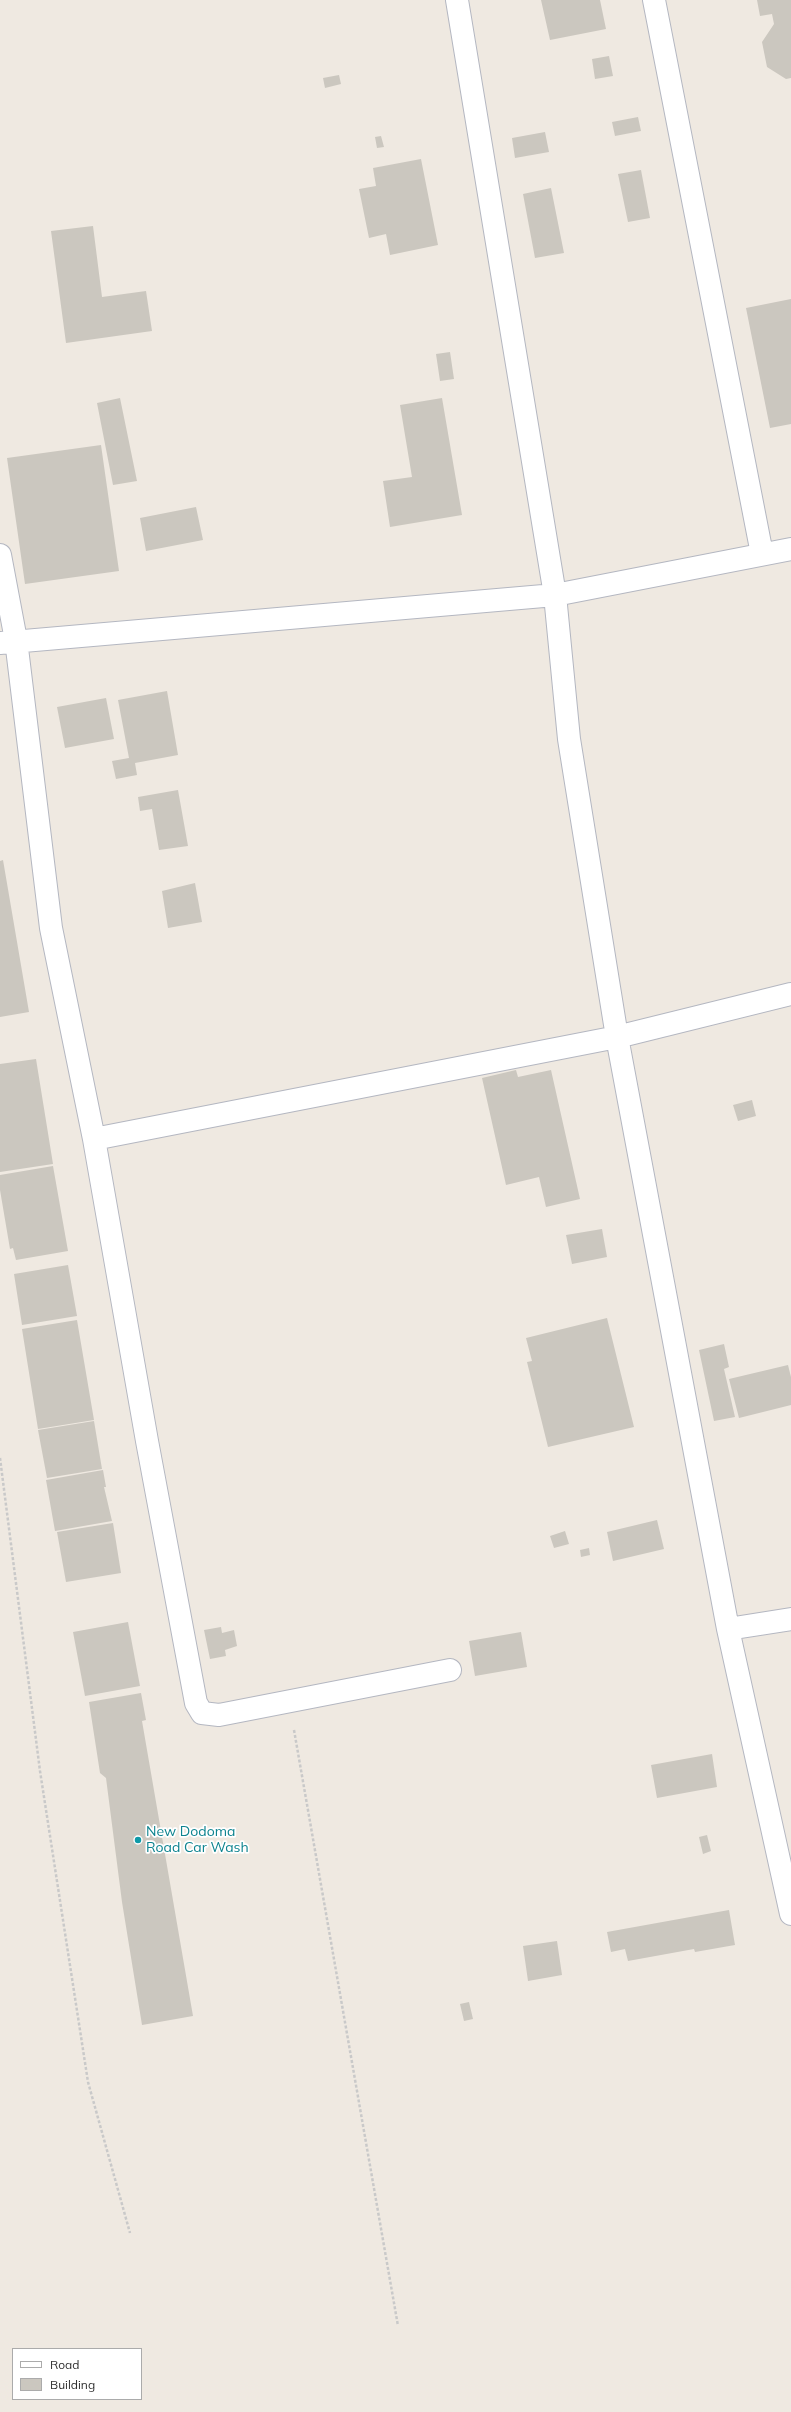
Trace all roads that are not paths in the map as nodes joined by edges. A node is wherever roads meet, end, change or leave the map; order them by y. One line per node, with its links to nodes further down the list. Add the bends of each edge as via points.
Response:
1 (457, 0): 6 (street)
2 (654, 0): 4 (street)
3 (791, 549): 4 (street)
4 (762, 554): 6 (street)
5 (0, 555): 7 (street)
6 (555, 595): 7 (street); 9 (street, via 569,739)
7 (8, 642): 10 (street, via 51,928)
8 (791, 994): 9 (street)
9 (617, 1037): 10 (street); 12 (street)
10 (94, 1140): 13 (street, via 196,1703 202,1714 219,1716)
11 (791, 1619): 12 (street)
12 (728, 1629): 14 (street)
13 (450, 1670)
14 (791, 1914)

